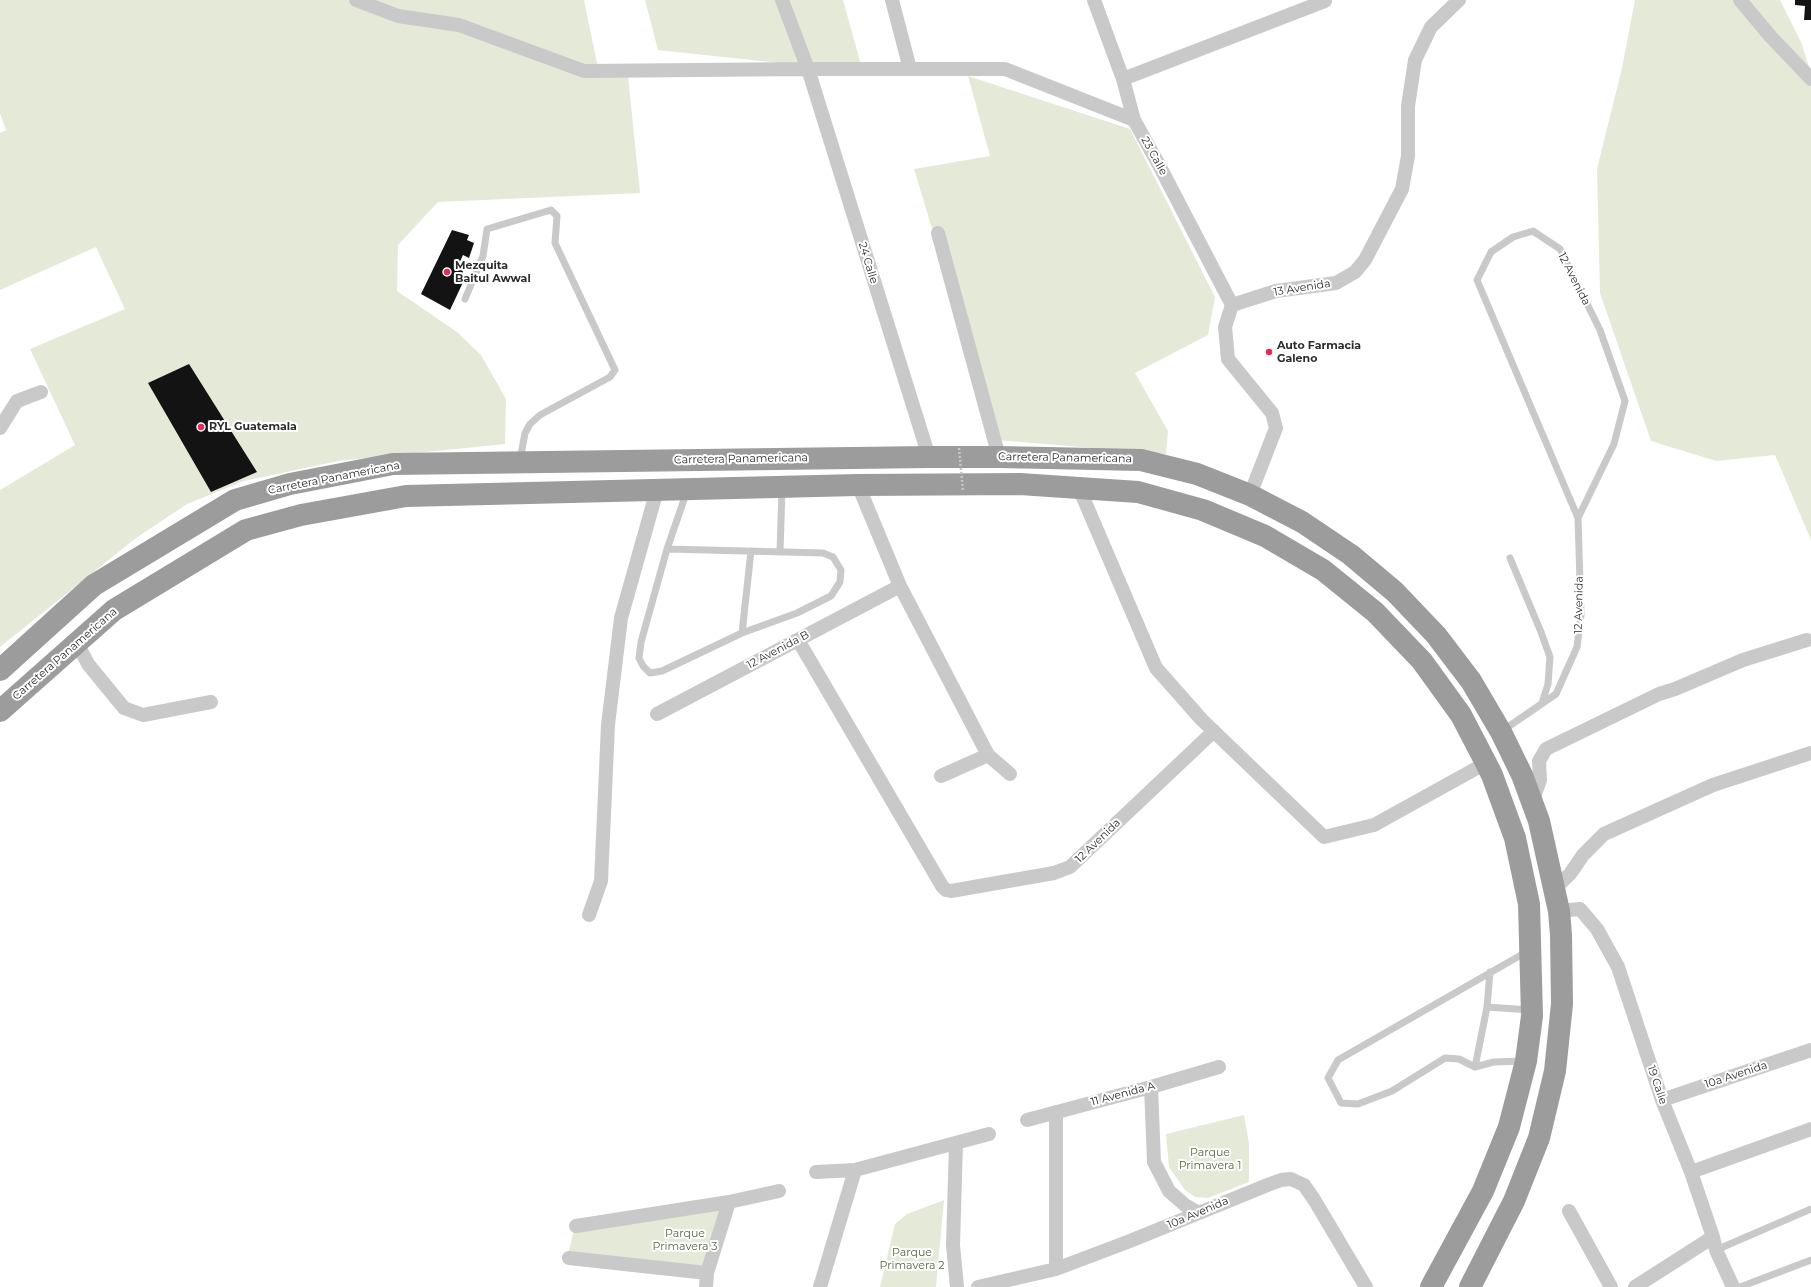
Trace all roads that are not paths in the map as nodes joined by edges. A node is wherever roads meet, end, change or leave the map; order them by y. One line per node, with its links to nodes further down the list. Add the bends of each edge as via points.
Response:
1 (356, 0): 8 (street, via 398,16 459,25 584,71)
2 (782, 0): 8 (street, 24 Calle)
3 (892, 0): 9 (street)
4 (1094, 0): 10 (street, 23 Calle)
5 (1459, 0): 15 (street, 13 Avenida, via 1431,27 1415,60 1408,106 1408,156 1402,189 1365,260 1355,272 1336,283 1276,291)
6 (1740, 0): 11 (street)
7 (1325, 1): 10 (street)
8 (808, 69): 9 (street); 19 (street, 24 Calle)
9 (910, 69): 12 (street, via 1006,69)
10 (1123, 79): 12 (street, 23 Calle)
11 (1811, 79)
12 (1134, 120): 15 (street, 23 Calle)
13 (938, 233): 18 (street)
14 (465, 299): 20 (lane, via 483,256 487,229 551,210 557,216 556,243 615,370 610,377 540,415 530,424 525,433)
15 (1232, 305): 26 (street, via 1225,327 1228,358 1272,413 1276,428)
16 (41, 392): 17 (street, via 17,401)
17 (0, 428)
18 (999, 456): 19 (highway, Carretera Panamericana); 26 (highway, Carretera Panamericana, via 1141,460 1196,474)
19 (929, 457): 20 (highway, Carretera Panamericana)
20 (520, 462): 37 (highway, Carretera Panamericana, via 393,464 290,484 235,500 94,585)
21 (858, 485): 22 (highway, Carretera Panamericana); 23 (highway, Carretera Panamericana, via 1020,484); 32 (street)
22 (782, 487): 24 (highway, Carretera Panamericana); 30 (lane)
23 (1079, 488): 42 (street, via 1156,668); 46 (highway, Carretera Panamericana, via 1138,492 1203,510 1265,536 1322,570 1375,612 1422,661 1461,715)
24 (687, 489): 25 (highway, Carretera Panamericana); 28 (lane)
25 (657, 490): 36 (highway, Carretera Panamericana, via 406,496 301,515 246,530 114,610); 52 (street, via 621,618 608,725 601,881)
26 (1250, 495): 43 (highway, Carretera Panamericana, via 1302,522 1351,555 1395,592 1436,635 1467,676)
27 (1578, 518): 27 (lane, 12 Avenida, via 1614,444 1626,401 1600,330 1560,249 1533,231 1513,237 1491,252 1477,280); 39 (lane, 12 Avenida, via 1581,615 1577,648 1556,694)
28 (668, 549): 29 (lane); 33 (lane, via 642,642 639,658 643,666 650,673 662,671)
29 (751, 551): 30 (lane); 33 (lane)
30 (780, 552): 33 (lane, via 823,553 833,557 841,570 840,582 831,596 797,613)
31 (1510, 558): 39 (lane, via 1550,657 1548,684)
32 (900, 586): 34 (street, 12 Avenida B); 45 (street)
33 (742, 633)
34 (798, 640): 41 (street, 12 Avenida B); 42 (street, 12 Avenida, via 942,886 950,891 1054,873 1070,867)
35 (1807, 640): 49 (street, via 1743,660 1659,694 1546,749 1539,760 1540,780)
36 (77, 642): 38 (street, via 88,664 124,708 143,715); 40 (highway, Carretera Panamericana)
37 (0, 670)
38 (211, 702)
39 (1542, 703): 43 (lane, 12 Avenida)
40 (0, 711)
41 (657, 714)
42 (1214, 731): 46 (street, via 1324,837 1374,825)
43 (1501, 732): 49 (highway, Carretera Panamericana)
44 (1811, 753): 50 (street, via 1713,785 1604,834)
45 (988, 755): 47 (street); 48 (street)
46 (1486, 763): 53 (highway, Carretera Panamericana, via 1515,838 1529,904)
47 (1010, 774)
48 (941, 776)
49 (1532, 802): 50 (highway, Carretera Panamericana, via 1539,821)
50 (1554, 889): 51 (highway, Carretera Panamericana)
51 (1559, 911): 62 (street, 19 Calle, via 1580,909 1597,929 1618,967); 88 (highway, Carretera Panamericana, via 1562,1004 1555,1072 1539,1138 1514,1201)
52 (589, 915)
53 (1530, 950): 54 (lane); 56 (highway, Carretera Panamericana)
54 (1490, 972): 55 (lane); 60 (lane, via 1338,1060 1328,1078 1341,1103 1358,1104 1392,1091 1445,1058 1459,1059)
55 (1487, 1007): 56 (lane); 60 (lane)
56 (1532, 1010): 58 (highway, Carretera Panamericana)
57 (1811, 1050): 62 (street, 10a Avenida)
58 (1526, 1061): 60 (lane, via 1494,1062); 87 (highway, Carretera Panamericana, via 1509,1127 1482,1191)
59 (1219, 1067): 61 (street, 11 Avenida A)
60 (1475, 1067)
61 (1151, 1087): 63 (street, 11 Avenida A); 75 (street, via 1154,1162 1169,1191)
62 (1662, 1100): 70 (street, 19 Calle)
63 (1056, 1112): 64 (street, 11 Avenida A); 80 (street)
64 (1027, 1120)
65 (1811, 1129): 70 (street)
66 (989, 1134): 67 (street)
67 (956, 1143): 68 (street); 84 (street, via 953,1245)
68 (855, 1170): 69 (street); 83 (street)
69 (816, 1172)
70 (1691, 1172): 77 (street, 19 Calle)
71 (779, 1191): 72 (street)
72 (729, 1202): 76 (street); 81 (street)
73 (1811, 1209): 77 (lane)
74 (1569, 1211): 89 (street)
75 (1198, 1213): 80 (street, 10a Avenida); 86 (street, 10a Avenida, via 1281,1180 1291,1179 1298,1182 1304,1185 1315,1201)
76 (576, 1226)
77 (1715, 1243): 90 (street); 91 (street, 19 Calle)
78 (569, 1258): 81 (street)
79 (1811, 1260): 92 (lane)
80 (1056, 1269): 85 (street, 10a Avenida)
81 (707, 1273): 82 (street)
82 (706, 1287)
83 (820, 1287)
84 (957, 1287)
85 (978, 1287)
86 (1366, 1287)
87 (1431, 1287)
88 (1470, 1287)
89 (1610, 1287)
90 (1635, 1287)
91 (1733, 1287)
92 (1740, 1287)

